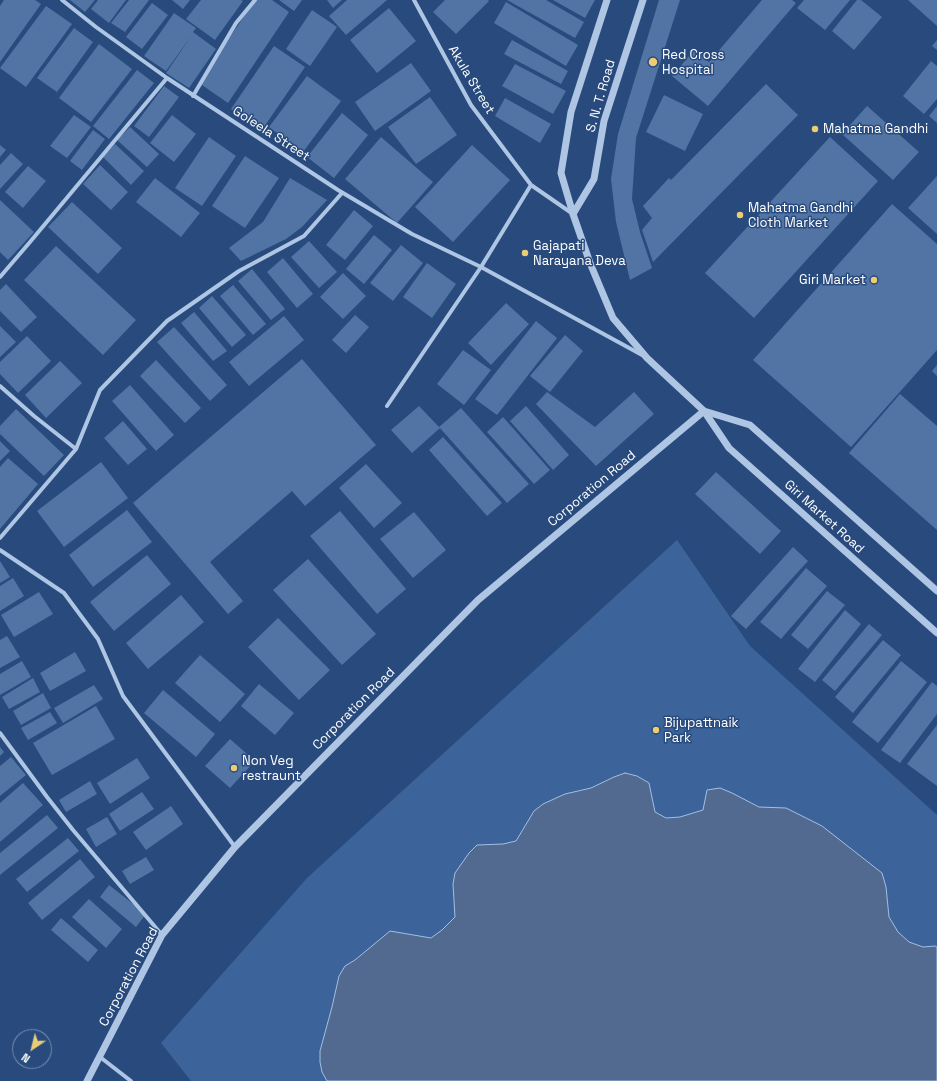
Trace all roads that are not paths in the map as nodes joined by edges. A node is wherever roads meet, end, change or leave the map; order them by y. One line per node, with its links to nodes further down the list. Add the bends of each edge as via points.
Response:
1 (62, 0): 6 (street, Goleela Street)
2 (255, 0): 7 (street, via 236,23)
3 (414, 0): 8 (street, Akula Street, via 471,105)
4 (608, 0): 10 (street, S. N. T. Road, via 571,112 561,173)
5 (643, 0): 10 (street, S. N. T. Road, via 604,121 594,179)
6 (167, 78): 7 (street, Goleela Street); 12 (street)
7 (193, 96): 9 (street, Goleela Street)
8 (531, 184): 10 (street, Akula Street); 11 (street)
9 (342, 193): 11 (street, Goleela Street, via 412,234); 17 (street, via 304,236 239,271 168,321 100,390)
10 (573, 214): 13 (street, Giri Market Road, via 613,318)
11 (481, 267): 13 (street, Goleela Street); 15 (street)
12 (0, 277)
13 (647, 358): 16 (street, Giri Market Road)
14 (0, 386): 17 (street)
15 (387, 406)
16 (704, 411): 20 (street, Giri Market Road, via 750,425); 21 (street, Giri Market Road, via 729,448); 23 (street, Corporation Road, via 478,600)
17 (76, 449): 18 (street)
18 (0, 538)
19 (0, 550): 23 (street, via 64,593 98,639 123,696)
20 (937, 591)
21 (937, 633)
22 (0, 733): 24 (street, via 64,819)
23 (235, 847): 24 (street, Corporation Road)
24 (162, 935): 25 (street, Corporation Road)
25 (100, 1056): 26 (street, Corporation Road); 27 (street)
26 (87, 1081)
27 (132, 1081)

